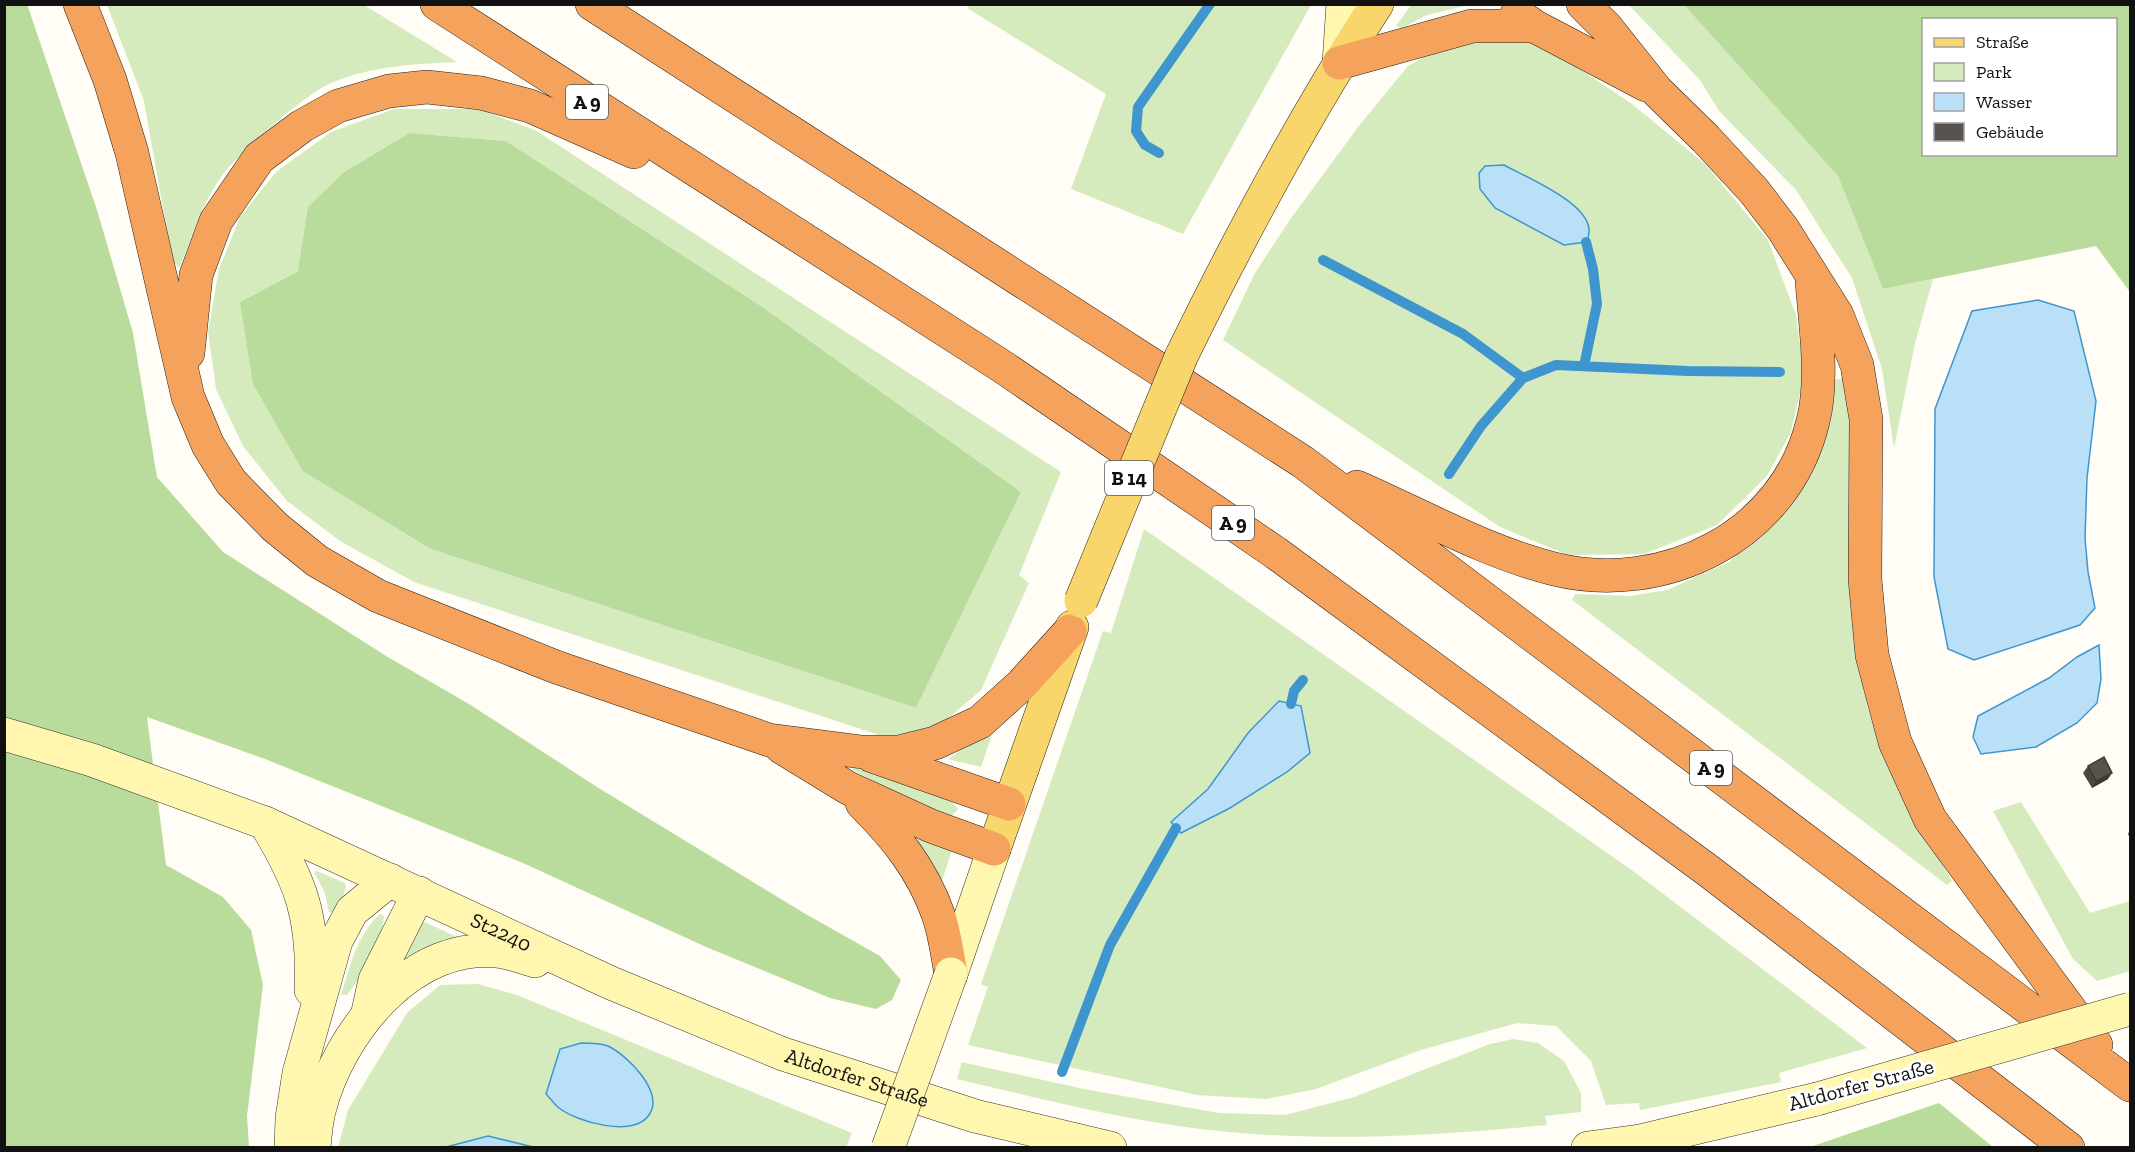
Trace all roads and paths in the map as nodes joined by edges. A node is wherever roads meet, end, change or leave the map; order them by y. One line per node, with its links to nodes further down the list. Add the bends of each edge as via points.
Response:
1 (80, 4): 13 (highway, via 110,80 132,153)
2 (437, 4): 11 (highway, A 9)
3 (592, 4): 14 (highway, A 9)
4 (1343, 4): 9 (main road)
5 (1377, 4): 9 (main road, B 14)
6 (1504, 4): 8 (highway)
7 (1583, 4): 10 (highway)
8 (1534, 26): 9 (highway, via 1472,26); 10 (highway)
9 (1339, 63): 15 (main road, B 14, bridge, via 1271,178 1181,357)
10 (1657, 91): 12 (highway, via 1754,191)
11 (738, 199): 13 (highway, via 530,106 481,93 428,87 390,91 338,106 302,126 259,158 216,221 196,275 188,338); 35 (highway, A 9, via 1003,366 1276,553 1710,872)
12 (1811, 276): 14 (highway, via 1818,356 1814,420 1795,469 1767,506 1733,539 1700,558 1652,572 1600,575 1555,569 1506,554); 29 (highway, via 1837,315 1857,365 1866,419 1865,579 1872,655 1895,742 1930,819)
13 (188, 397): 17 (highway, via 208,445 231,482 275,527 317,561 378,596 556,667)
14 (1303, 462): 29 (highway, A 9)
15 (1076, 616): 18 (highway, via 1022,684 980,722 935,743 899,752); 20 (main road, B 14)
16 (4, 734): 21 (main road, St2240, via 92,760)
17 (769, 740): 18 (highway); 19 (highway)
18 (862, 752): 20 (highway)
19 (849, 788): 22 (highway, via 930,826); 24 (highway, via 898,839 924,879 939,916)
20 (1009, 804): 22 (main road, B 14)
21 (265, 823): 23 (main road, St2240); 28 (main road, via 290,864 308,917)
22 (994, 849): 24 (main road)
23 (404, 886): 25 (main road, St2240); 27 (main road); 28 (main road, via 352,911 336,941)
24 (951, 974): 32 (main road, bridge)
25 (611, 983): 27 (main road, via 502,952 463,953 426,964); 33 (main road, Altdorfer Straße, via 848,1077 975,1116)
26 (2130, 1009): 34 (main road, Altdorfer Straße, bridge, via 1817,1099 1640,1141)
27 (367, 1014): 31 (main road, via 331,1076 318,1112)
28 (308, 1035): 30 (main road, via 293,1107)
29 (2124, 1080)
30 (291, 1148)
31 (314, 1148)
32 (888, 1148)
33 (1110, 1148)
34 (1588, 1148)
35 (2068, 1148)

